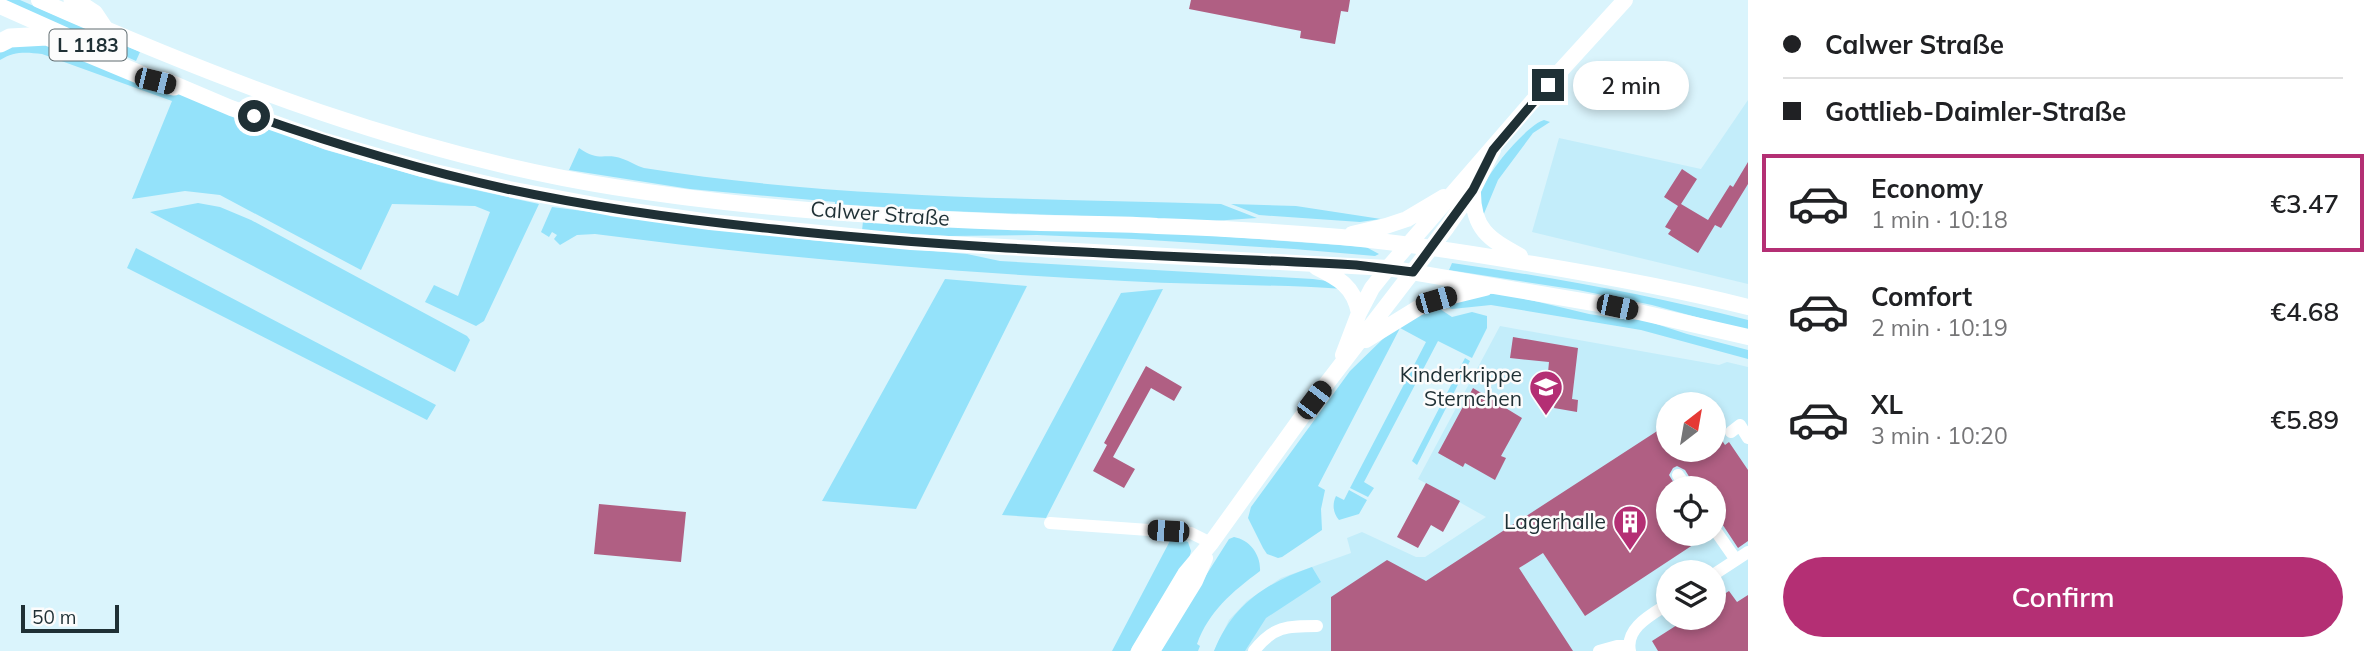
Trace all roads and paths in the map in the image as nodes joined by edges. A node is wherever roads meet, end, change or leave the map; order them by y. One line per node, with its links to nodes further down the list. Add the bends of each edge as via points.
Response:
1 (39, 0): 5 (main road, Calwer Straße / L 1183)
2 (73, 0): 5 (highway, via 94,14)
3 (1625, 0): 8 (main road)
4 (0, 6): 7 (main road, Calwer Straße / L 1183)
5 (104, 29): 11 (main road, Calwer Straße / L 1183, via 333,117 462,156 614,187 848,213)
6 (0, 43): 7 (highway, via 47,36)
7 (174, 86): 14 (main road, Calwer Straße / L 1183, via 326,141 410,165 611,208 911,242)
8 (1493, 150): 9 (main road); 10 (main road)
9 (1455, 190): 11 (main road, via 1408,219); 12 (main road)
10 (1473, 190): 13 (main road); 15 (main road, via 1484,233)
11 (1342, 237): 12 (main road, Calwer Straße / L 1183)
12 (1409, 243): 13 (main road, Calwer Straße / L 1183); 16 (main road)
13 (1433, 247): 15 (main road, Calwer Straße / L 1183); 17 (main road)
14 (1308, 263): 16 (main road, Calwer Straße / L 1183); 20 (main road, via 1341,279 1357,300)
15 (1535, 264): 19 (main road, Calwer Straße / L 1183)
16 (1388, 268): 17 (main road, Calwer Straße / L 1183); 20 (main road)
17 (1413, 272): 18 (main road, Calwer Straße / L 1183); 22 (main road)
18 (1498, 285): 21 (main road, Calwer Straße / L 1183); 22 (main road, via 1418,308)
19 (1748, 307)
20 (1359, 313): 23 (main road)
21 (1748, 337)
22 (1358, 345): 23 (main road)
23 (1336, 370): 28 (main road)
24 (1731, 432): 25 (street, via 1740,425)
25 (1748, 438)
26 (1050, 523): 28 (street, via 1191,533)
27 (1726, 541): 29 (street)
28 (1211, 543): 35 (main road, via 1185,574); 36 (main road, via 1195,581)
29 (1741, 557): 30 (street); 31 (street)
30 (1726, 567)
31 (1748, 569)
32 (1656, 612): 34 (street, via 1630,635)
33 (1317, 626): 37 (street, via 1285,626 1264,638)
34 (1629, 649): 38 (street, via 1617,646)
35 (1139, 651)
36 (1153, 651)
37 (1254, 651)
38 (1600, 651)

